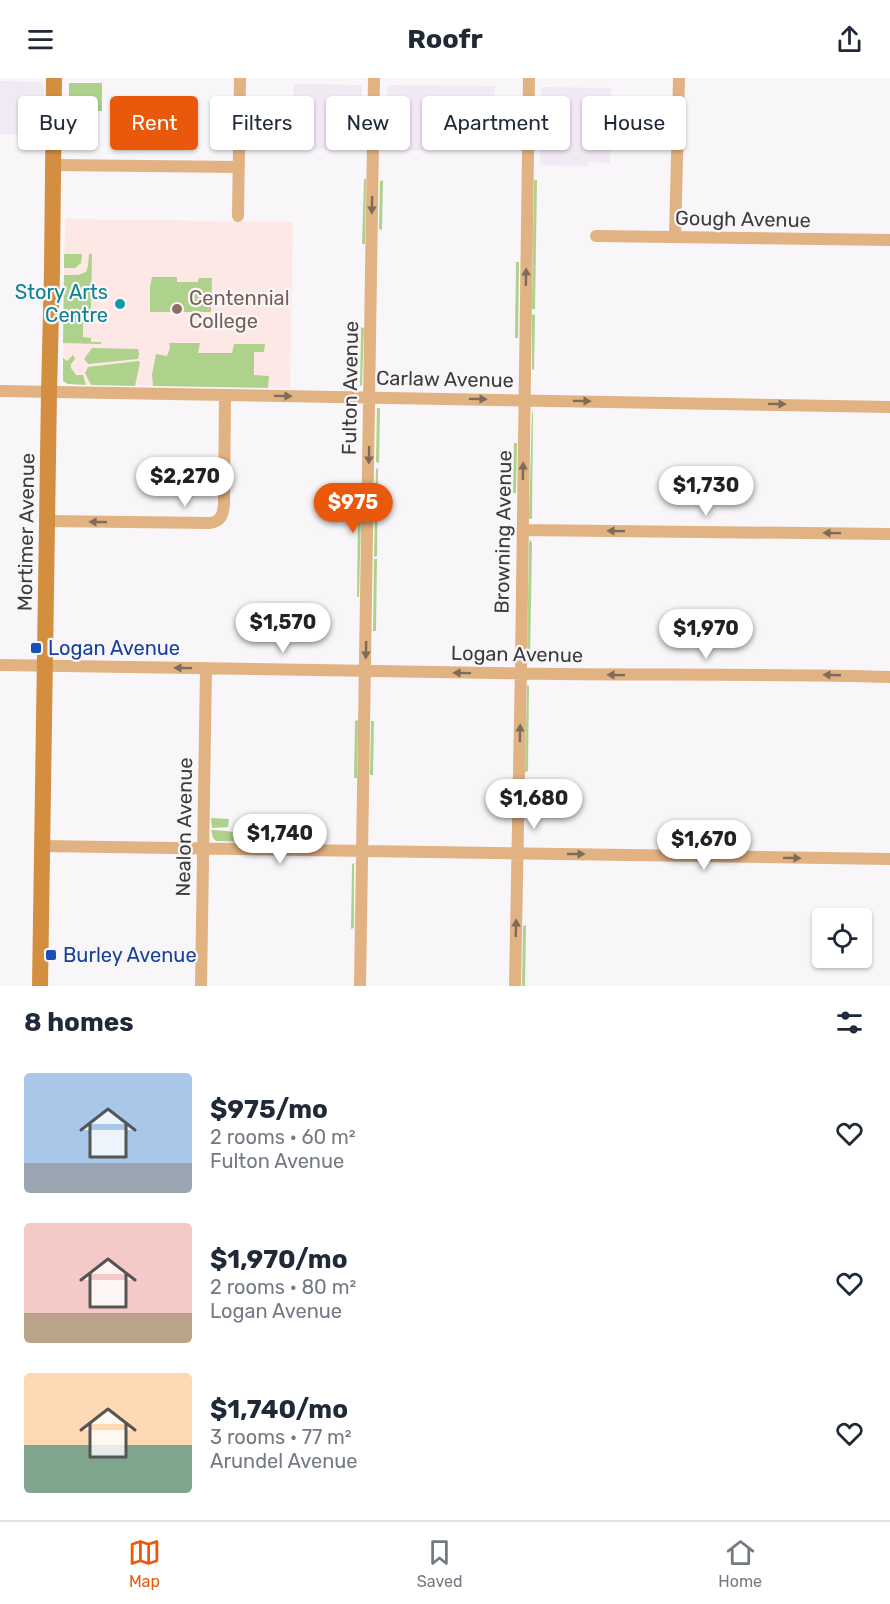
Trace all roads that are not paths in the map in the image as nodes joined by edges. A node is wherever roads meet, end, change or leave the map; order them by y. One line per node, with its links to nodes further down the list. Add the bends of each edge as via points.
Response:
1 (54, 78): 6 (street, Mortimer Avenue)
2 (240, 78): 7 (street)
3 (374, 78): 15 (street, Fulton Avenue, one-way to 15)
4 (529, 78): 16 (street, Browning Avenue, one-way to 4)
5 (679, 78): 10 (street)
6 (53, 165): 7 (street); 13 (street, Mortimer Avenue)
7 (239, 167): 8 (street)
8 (238, 216)
9 (596, 236): 10 (street, Gough Avenue)
10 (675, 237): 11 (street, Gough Avenue)
11 (890, 240)
12 (0, 391): 13 (street, Carlaw Avenue)
13 (49, 392): 14 (street, Carlaw Avenue); 18 (street, Mortimer Avenue)
14 (225, 396): 15 (street, Carlaw Avenue, one-way to 15); 18 (street, one-way to 18, via 224,504 219,521)
15 (370, 397): 16 (street, Carlaw Avenue, one-way to 16); 24 (street, Fulton Avenue, one-way to 24)
16 (524, 400): 17 (street, Carlaw Avenue, one-way to 17); 19 (street, Browning Avenue, one-way to 16)
17 (890, 406)
18 (48, 521): 22 (street, Mortimer Avenue)
19 (522, 530): 20 (street, one-way to 19); 25 (street, Browning Avenue)
20 (890, 534)
21 (0, 665): 22 (street, Logan Avenue)
22 (45, 666): 23 (street, Logan Avenue, one-way to 22); 27 (street, Mortimer Avenue)
23 (206, 668): 24 (street, Logan Avenue); 28 (street, Nealon Avenue)
24 (365, 672): 25 (street, Logan Avenue, one-way to 24); 29 (street, Fulton Avenue)
25 (521, 674): 26 (street, Logan Avenue, one-way to 25); 30 (street, Browning Avenue, one-way to 25)
26 (890, 678)
27 (42, 846): 28 (street); 32 (street, Mortimer Avenue)
28 (203, 848): 29 (street); 33 (street, Nealon Avenue)
29 (363, 852): 30 (street); 34 (street, Fulton Avenue)
30 (518, 854): 31 (street, one-way to 31); 35 (street, Browning Avenue, one-way to 30)
31 (890, 859)
32 (40, 986)
33 (201, 986)
34 (360, 986)
35 (515, 986)

